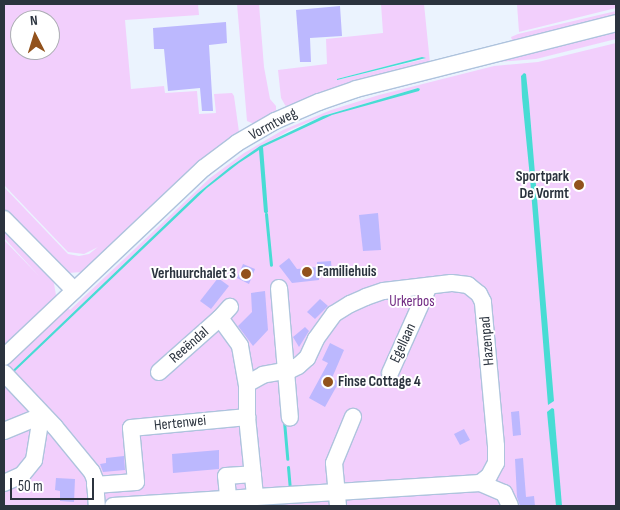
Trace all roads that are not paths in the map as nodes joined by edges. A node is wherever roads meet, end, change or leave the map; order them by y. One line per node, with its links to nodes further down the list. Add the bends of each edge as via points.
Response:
1 (616, 23): 5 (street, Vormtweg, via 356,90 280,119 212,161)
2 (4, 219): 5 (street)
3 (429, 286): 7 (street, Hazenpad, via 383,291 341,308 325,324 307,358); 9 (street, Egellaan); 20 (street, Hazenpad, via 468,285 483,302 496,463 489,476)
4 (279, 288): 7 (street)
5 (74, 290): 6 (street, Vormtweg)
6 (4, 357)
7 (286, 371): 11 (street, via 263,375); 15 (street)
8 (159, 372): 11 (street, Reeëndal, via 225,313 240,346)
9 (390, 372)
10 (4, 373): 12 (street)
11 (247, 384): 13 (street, Reeëndal)
12 (42, 416): 16 (street); 19 (street, via 34,460 22,475); 21 (street, via 92,472)
13 (248, 417): 17 (street, Reeëndal); 18 (street, Hertenwei, via 132,428)
14 (352, 417): 24 (street, via 334,463)
15 (290, 418)
16 (4, 431)
17 (253, 474): 22 (street, Reeëndal); 23 (street, via 226,476)
18 (136, 482): 21 (street); 25 (street)
19 (4, 483)
20 (480, 483): 24 (street); 28 (street, via 504,493)
21 (95, 485): 26 (street)
22 (255, 496): 23 (street); 24 (street)
23 (228, 497): 25 (street)
24 (337, 499)
25 (139, 505): 27 (street)
26 (97, 506)
27 (113, 506)
28 (510, 506)

